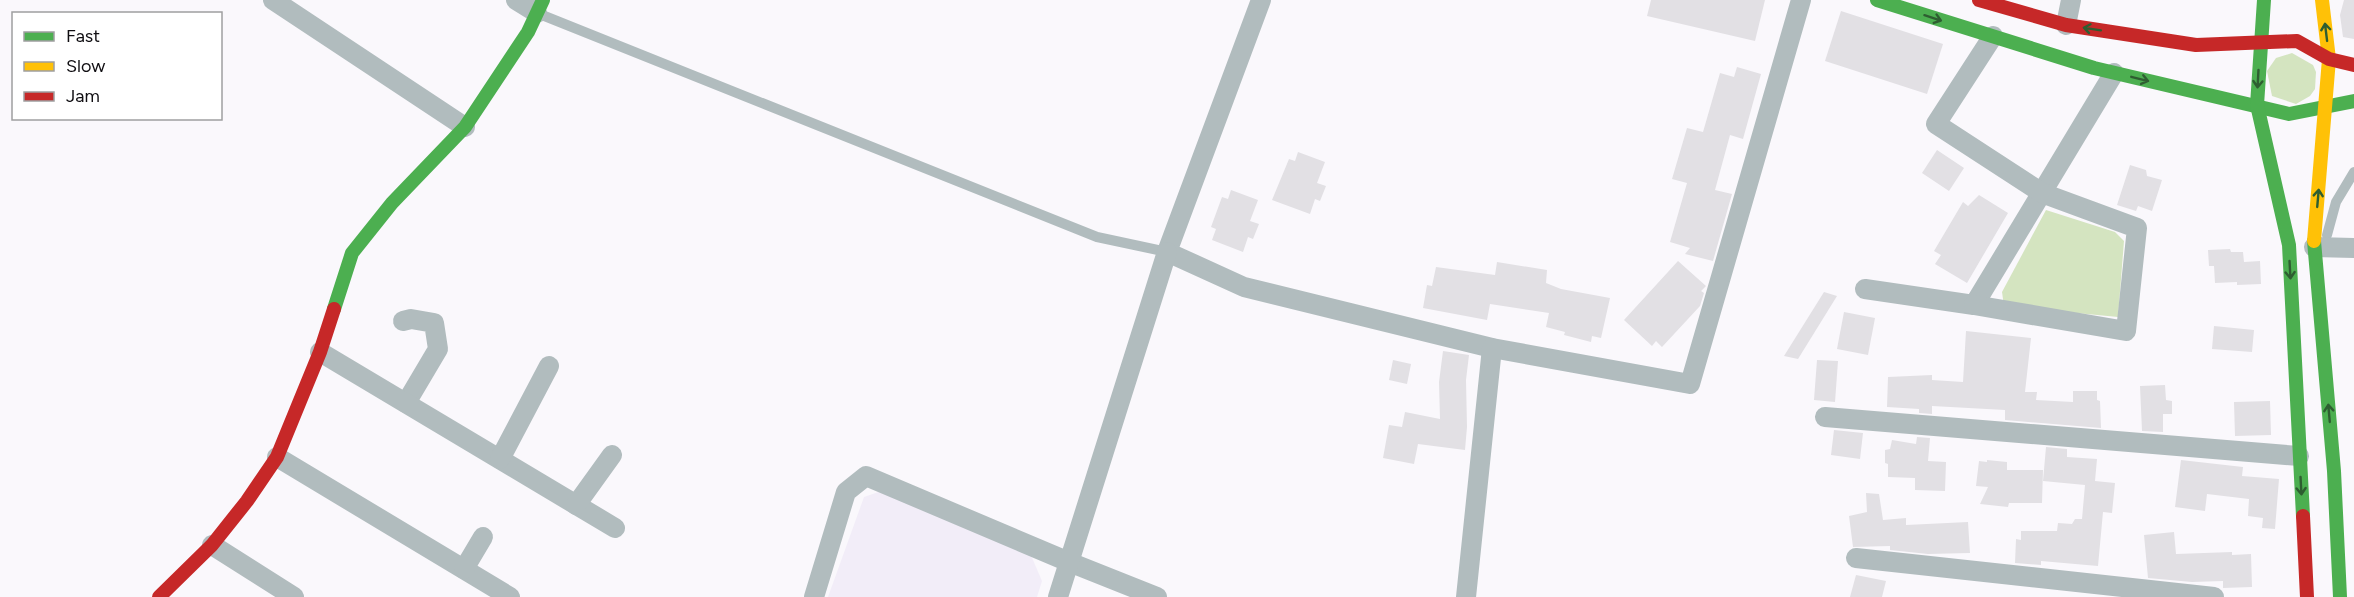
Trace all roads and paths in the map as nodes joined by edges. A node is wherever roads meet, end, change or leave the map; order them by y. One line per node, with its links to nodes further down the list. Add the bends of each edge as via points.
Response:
1 (273, 0): 20 (street)
2 (516, 0): 10 (street)
3 (1261, 0): 25 (street)
4 (1801, 0): 29 (street, via 1690,384)
5 (1877, 0): 12 (main road, one-way to 12)
6 (1979, 0): 11 (main road)
7 (2071, 0): 11 (street)
8 (2265, 0): 13 (main road)
9 (2322, 0): 14 (main road, one-way to 9)
10 (540, 7): 20 (main road, via 528,32); 25 (lane, via 1097,237)
11 (2066, 25): 13 (main road, one-way to 11, via 2196,45)
12 (1993, 36): 16 (main road); 22 (street, via 1936,124)
13 (2260, 42): 14 (main road, via 2297,41); 18 (main road, one-way to 18)
14 (2329, 59): 15 (main road); 19 (main road)
15 (2354, 65)
16 (2114, 73): 18 (main road, one-way to 18); 22 (street)
17 (2354, 101): 19 (main road)
18 (2257, 105): 19 (main road, via 2289,114); 35 (main road, one-way to 35, via 2289,245)
19 (2326, 105): 23 (main road, one-way to 19)
20 (465, 127): 30 (main road, via 392,203 352,253)
21 (2354, 172): 23 (lane, via 2336,201)
22 (2042, 193): 27 (street); 27 (street, via 2137,228 2126,331)
23 (2319, 247): 24 (street); 38 (main road, one-way to 23)
24 (2354, 248)
25 (1167, 252): 29 (street, via 1244,287); 44 (street)
26 (1865, 289): 27 (street)
27 (1974, 305)
28 (403, 321): 32 (street, via 434,323 438,349)
29 (1492, 348): 52 (street)
30 (320, 352): 32 (street); 36 (main road)
31 (549, 366): 37 (street)
32 (406, 403): 37 (street)
33 (1825, 417): 35 (street)
34 (612, 455): 39 (street)
35 (2299, 456): 54 (main road, one-way to 54)
36 (278, 457): 42 (main road); 45 (street)
37 (500, 459): 39 (street)
38 (2344, 472): 55 (main road)
39 (576, 505): 40 (street)
40 (615, 528)
41 (483, 537): 45 (street)
42 (212, 545): 46 (main road); 47 (street)
43 (1856, 558): 53 (street)
44 (1069, 562): 49 (street, via 866,476 846,492); 50 (street); 51 (street)
45 (464, 569): 48 (street)
46 (162, 596)
47 (294, 597)
48 (510, 597)
49 (813, 597)
50 (1058, 597)
51 (1157, 597)
52 (1466, 597)
53 (2214, 597)
54 (2307, 597)
55 (2340, 597)

